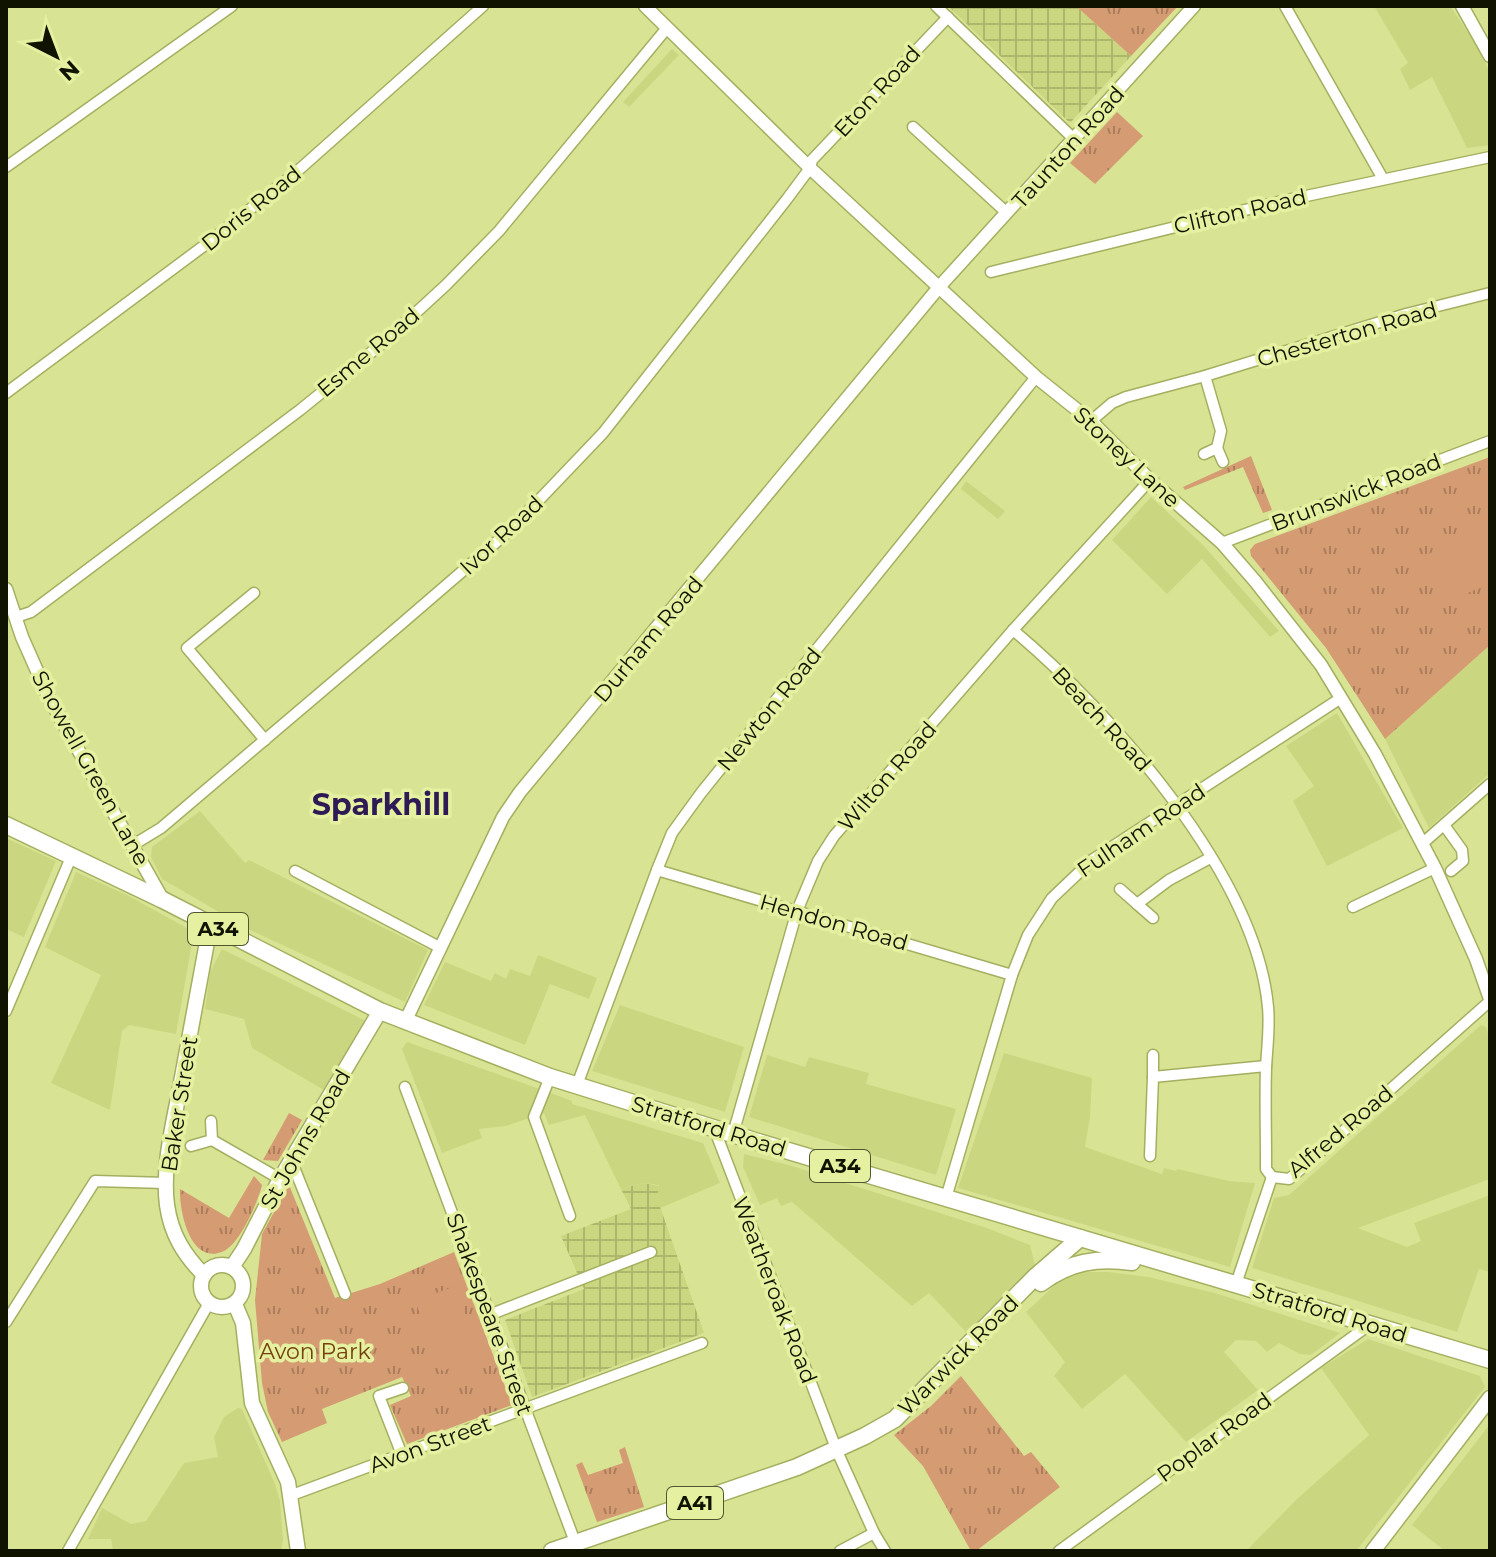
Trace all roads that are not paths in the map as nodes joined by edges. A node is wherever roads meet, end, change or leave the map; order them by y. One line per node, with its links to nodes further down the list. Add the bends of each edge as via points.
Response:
1 (232, 6): 14 (street)
2 (483, 6): 23 (street, Doris Road, via 293,175)
3 (645, 6): 9 (street, Stoney Lane)
4 (936, 6): 8 (street)
5 (1194, 6): 12 (street, Taunton Road)
6 (1285, 6): 16 (street)
7 (1462, 6): 10 (street)
8 (948, 17): 12 (street); 15 (street, Eton Road)
9 (667, 28): 15 (street, Stoney Lane); 33 (street, Esme Road, via 499,231 384,342 31,612)
10 (1490, 56)
11 (913, 127): 17 (street)
12 (1074, 139): 17 (street, Taunton Road)
13 (1490, 157): 16 (street, Clifton Road)
14 (6, 167)
15 (810, 168): 19 (street, Stoney Lane); 36 (street, Ivor Road, via 581,459 501,538)
16 (1383, 179): 18 (street, Clifton Road)
17 (1007, 213): 19 (street, Taunton Road)
18 (991, 272)
19 (940, 286): 22 (street, Stoney Lane); 56 (street, Durham Road, via 520,792)
20 (1490, 293): 21 (street, Chesterton Road)
21 (1205, 376): 24 (street, Chesterton Road, via 1112,403); 26 (street, via 1221,431)
22 (1036, 377): 24 (street, Stoney Lane); 46 (street, Newton Road, via 701,793 672,833)
23 (6, 393)
24 (1091, 421): 29 (street, Stoney Lane)
25 (1490, 441): 30 (street, Brunswick Road)
26 (1217, 448): 27 (street); 28 (street)
27 (1204, 454)
28 (1223, 462)
29 (1150, 480): 30 (street, Stoney Lane); 34 (street, Wilton Road)
30 (1222, 543): 35 (street, Stoney Lane, via 1288,620)
31 (6, 589): 33 (street, Showell Green Lane)
32 (254, 593): 36 (street, via 187,648)
33 (16, 617): 42 (street, Showell Green Lane, via 49,698)
34 (1013, 630): 38 (street, Beach Road, via 1072,683); 53 (street, Wilton Road, via 834,836)
35 (1341, 698): 38 (street, Fulham Road); 41 (street, Stoney Lane)
36 (265, 740): 42 (street, Ivor Road, via 161,828)
37 (1490, 784): 40 (street)
38 (1176, 804): 44 (street, Beach Road); 57 (street, Fulham Road, via 1069,880 1038,918)
39 (6, 825): 43 (highway, Stratford Road / A34)
40 (1444, 825): 41 (street); 48 (street, via 1462,850 1463,861)
41 (1423, 843): 45 (street, Stoney Lane)
42 (133, 845): 50 (street, Showell Green Lane)
43 (72, 855): 50 (highway, Stratford Road / A34); 59 (street)
44 (1210, 858): 51 (street); 63 (street, Beach Road, via 1246,927 1260,970 1268,1008)
45 (1435, 868): 52 (street); 58 (street, Stoney Lane)
46 (657, 870): 53 (street, Hendon Road); 66 (street, Newton Road)
47 (295, 871): 56 (street)
48 (1451, 871)
49 (1120, 889): 51 (street)
50 (163, 900): 55 (highway, Stratford Road / A34)
51 (1137, 904): 54 (street)
52 (1353, 907)
53 (797, 911): 57 (street, Hendon Road); 70 (street, Wilton Road)
54 (1153, 918)
55 (207, 923): 60 (highway, Stratford Road / A34); 77 (main road, Baker Street)
56 (441, 948): 61 (street, Durham Road)
57 (1012, 975): 78 (street, Fulham Road)
58 (1490, 1000): 75 (street, Alfred Road, via 1294,1175)
59 (6, 1011)
60 (380, 1011): 61 (highway, Stratford Road / A34); 74 (main road, St Johns Road)
61 (405, 1022): 64 (highway, Stratford Road / A34)
62 (1153, 1055): 65 (street)
63 (1266, 1066): 65 (street); 75 (street, Beach Road, via 1266,1169)
64 (550, 1077): 66 (highway, Stratford Road / A34); 79 (street, via 534,1117)
65 (1153, 1077): 73 (street)
66 (577, 1085): 69 (highway, Stratford Road / A34)
67 (405, 1087): 90 (street, Shakespeare Street)
68 (211, 1121): 71 (street)
69 (714, 1128): 70 (highway, Stratford Road / A34); 100 (street, Weatheroak Road)
70 (733, 1134): 78 (highway, Stratford Road / A34)
71 (212, 1140): 72 (street); 76 (street)
72 (191, 1146)
73 (1150, 1156)
74 (291, 1160): 76 (main road, St Johns Road); 86 (street)
75 (1272, 1177): 85 (street, Alfred Road)
76 (280, 1179): 82 (main road, St Johns Road)
77 (166, 1183): 84 (main road, Baker Street, via 172,1228 186,1256); 91 (street, via 95,1181)
78 (946, 1198): 80 (highway, Stratford Road / A34)
79 (570, 1216)
80 (1080, 1238): 83 (highway, Stratford Road / A34); 89 (highway, Warwick Road / A41)
81 (651, 1252): 90 (street)
82 (232, 1267): 84 (main road, via 214,1266); 88 (main road, via 244,1285)
83 (1187, 1270): 85 (highway, Stratford Road / A34); 89 (highway, via 1089,1260 1069,1266)
84 (204, 1275): 87 (main road, Baker Street, via 202,1293)
85 (1236, 1284): 92 (highway, Stratford Road / A34)
86 (345, 1294)
87 (209, 1303): 88 (main road, via 222,1308); 106 (street)
88 (235, 1304): 102 (main road, via 243,1323 252,1403)
89 (1004, 1311): 100 (highway, Warwick Road / A41, via 895,1419)
90 (489, 1315): 99 (street, Shakespeare Street)
91 (6, 1322)
92 (1369, 1325): 95 (highway, Stratford Road / A34); 110 (street, Poplar Road)
93 (702, 1343): 99 (street, Avon Street)
94 (1490, 1347): 95 (highway)
95 (1462, 1351): 96 (highway, Stratford Road / A34)
96 (1490, 1360)
97 (403, 1388): 101 (street, via 379,1396)
98 (1490, 1398): 111 (main road)
99 (525, 1409): 101 (street, Avon Street); 104 (street, Shakespeare Street)
100 (837, 1451): 103 (street, Weatheroak Road); 104 (highway, Warwick Road / A41)
101 (402, 1455): 102 (street, Avon Street)
102 (292, 1495): 105 (main road)
103 (874, 1533): 108 (street); 109 (street, Weatheroak Road)
104 (575, 1542): 107 (highway, Warwick Road / A41)
105 (297, 1547)
106 (68, 1551)
107 (552, 1551)
108 (840, 1551)
109 (885, 1551)
110 (1059, 1551)
111 (1373, 1551)

